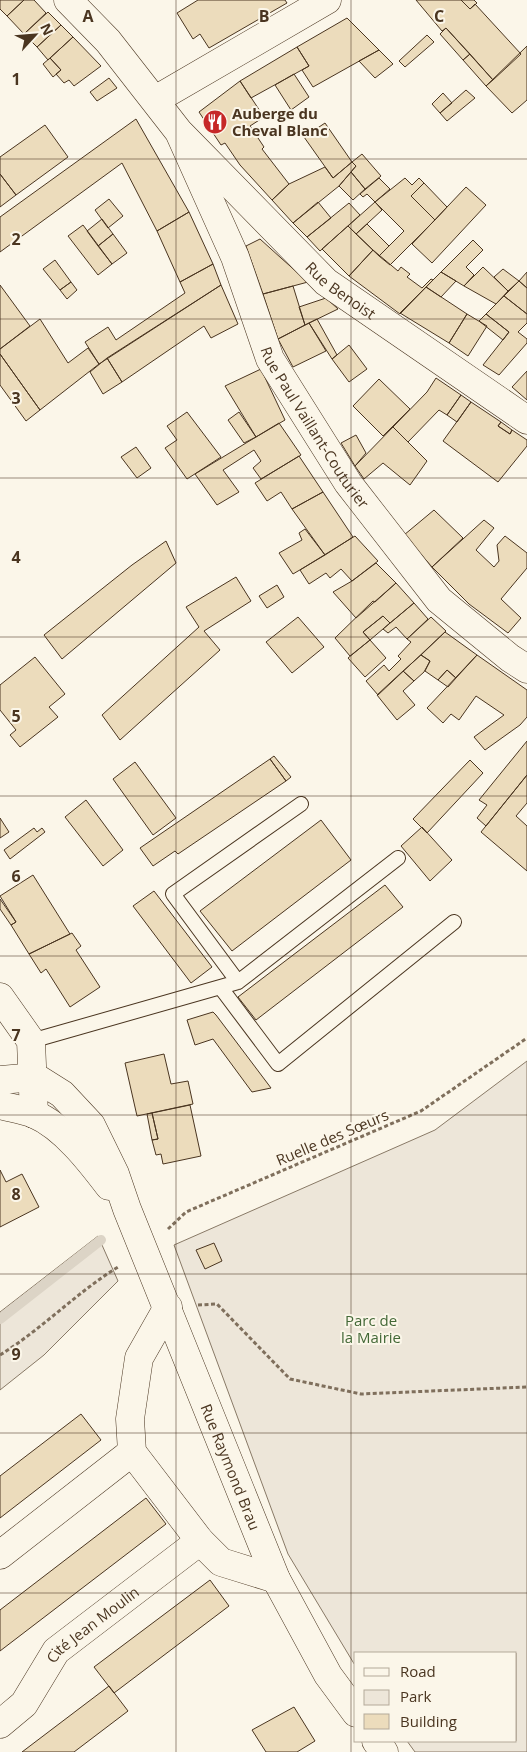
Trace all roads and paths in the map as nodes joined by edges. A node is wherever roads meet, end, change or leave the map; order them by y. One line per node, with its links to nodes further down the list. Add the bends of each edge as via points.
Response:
1 (68, 0): 3 (street, via 108,41)
2 (327, 0): 3 (street)
3 (155, 100): 4 (street)
4 (179, 132): 5 (street, Rue Benoist, via 326,282); 6 (street, Rue Paul Vaillant-Couturier, via 235,257 270,358 348,483 439,600)
5 (527, 420)
6 (527, 670)
7 (301, 804): 10 (lane, via 173,894)
8 (398, 858): 10 (lane)
9 (454, 922): 11 (lane, via 278,1064)
10 (238, 982): 11 (lane)
11 (221, 988): 14 (lane)
12 (0, 998): 14 (street)
13 (527, 1038): 20 (path, Ruelle des Sœurs, via 421,1111 186,1212)
14 (32, 1040): 15 (street)
15 (34, 1077): 16 (street); 18 (street); 19 (street, Rue Raymond Brau, via 62,1094 91,1125 115,1174)
16 (0, 1080)
17 (0, 1105): 18 (street, Rue Raymond Brau)
18 (34, 1114): 19 (street, Rue Raymond Brau, via 59,1130)
19 (127, 1209): 20 (street, Rue Raymond Brau)
20 (144, 1252): 21 (street, Rue Raymond Brau); 22 (path, Ruelle des Sœurs, via 116,1268 28,1338)
21 (168, 1307): 23 (path, via 217,1304 290,1379 361,1394); 24 (street, via 139,1358 130,1420); 27 (street, Rue Raymond Brau)
22 (0, 1354)
23 (527, 1387)
24 (132, 1452): 25 (street); 26 (street)
25 (200, 1541): 27 (street, via 221,1562); 29 (street, Cité Jean Moulin, via 56,1651 24,1704)
26 (0, 1555)
27 (276, 1579): 28 (street, Rue Raymond Brau, via 328,1675)
28 (354, 1710)
29 (0, 1724)

